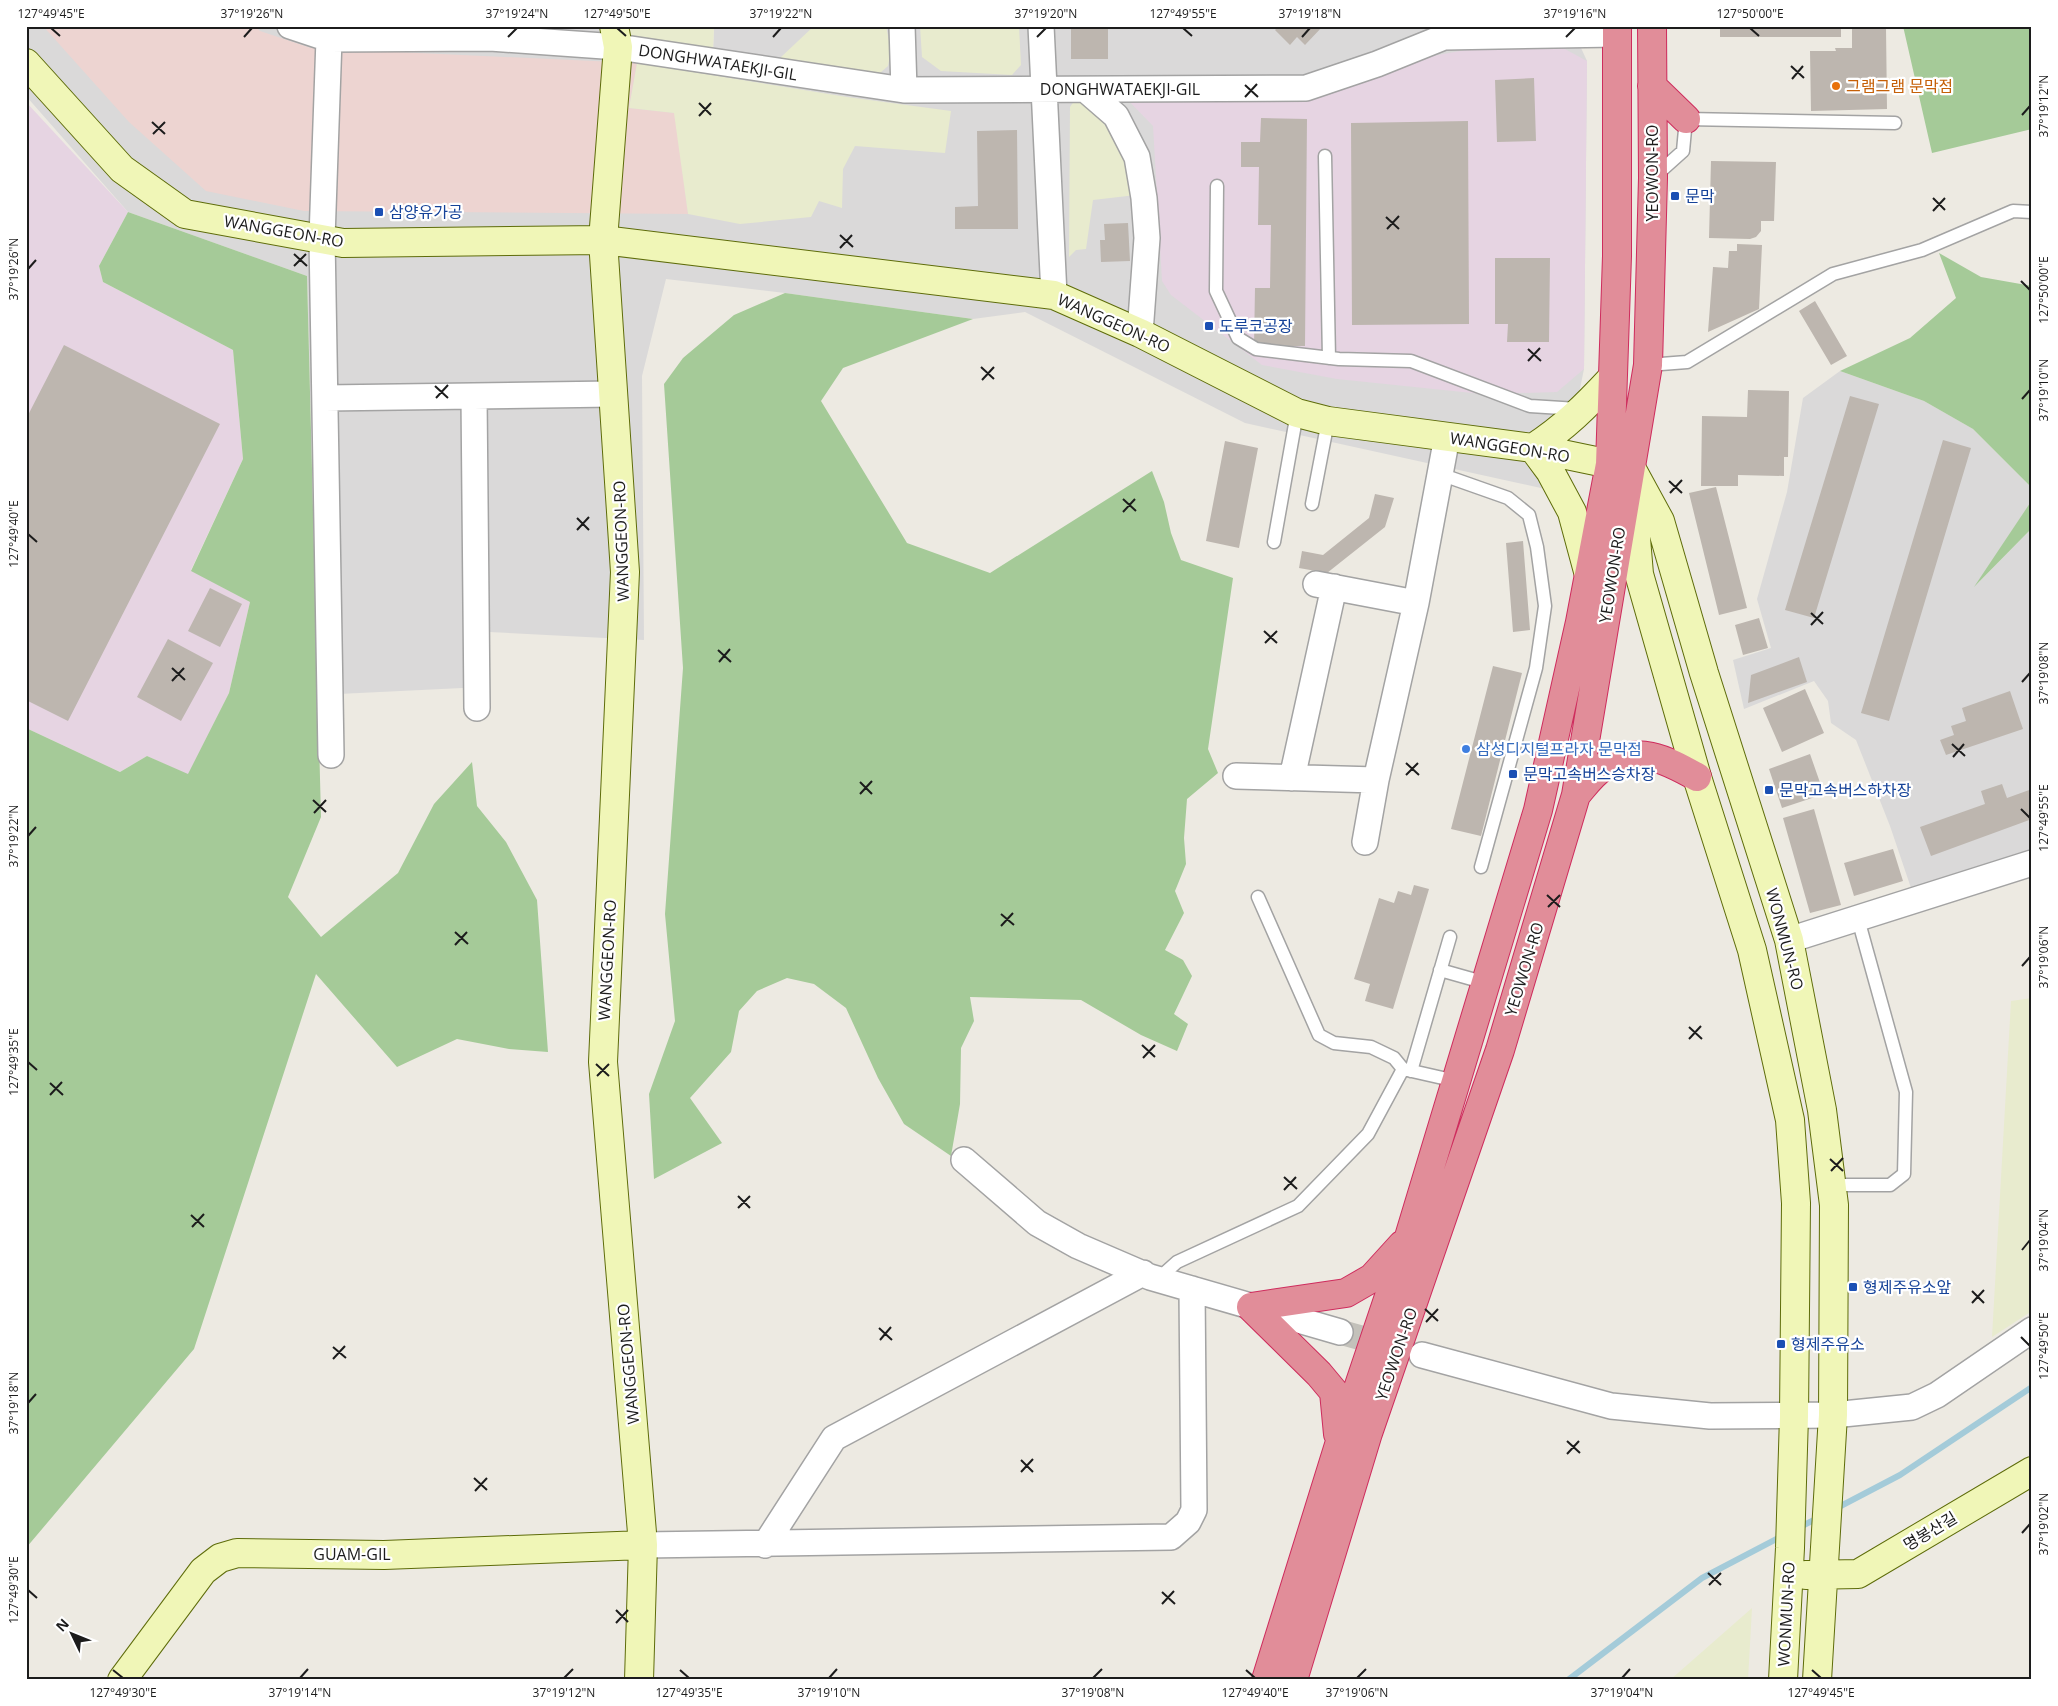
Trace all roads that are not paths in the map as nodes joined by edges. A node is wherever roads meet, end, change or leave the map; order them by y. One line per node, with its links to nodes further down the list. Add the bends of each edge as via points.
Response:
1 (290, 26): 8 (street, DONGHWATAEKJI-GIL)
2 (902, 26): 12 (street)
3 (1041, 26): 11 (street)
4 (1617, 30): 5 (highway); 13 (street, DONGHWATAEKJI-GIL, via 1444,37 1306,88); 26 (highway, YEOWON-RO, via 1617,256)
5 (1652, 30): 10 (highway, YEOWON-RO)
6 (489, 32): 7 (street, DONGHWATAEKJI-GIL); 8 (street, DONGHWATAEKJI-GIL)
7 (616, 37): 12 (street, DONGHWATAEKJI-GIL); 21 (street, DONGHWATAEKJI-GIL)
8 (329, 39): 20 (street)
9 (26, 63): 20 (street, WANGGEON-RO, via 122,168 185,214)
10 (1652, 86): 14 (highway); 17 (highway, YEOWON-RO)
11 (1044, 89): 12 (street, DONGHWATAEKJI-GIL); 13 (street, DONGHWATAEKJI-GIL); 22 (street)
12 (904, 90)
13 (1086, 90): 23 (street, via 1116,116 1137,157 1147,238)
14 (1686, 119): 15 (lane); 17 (lane, via 1683,151)
15 (1895, 123)
16 (1325, 156): 24 (lane)
17 (1653, 178): 25 (highway, YEOWON-RO)
18 (1217, 186): 24 (lane, via 1216,291 1238,338 1256,349)
19 (2032, 212): 25 (lane, via 2013,210 1922,250 1833,274 1687,362)
20 (322, 238): 21 (street, WANGGEON-RO, via 343,243); 29 (street)
21 (603, 240): 22 (street, WANGGEON-RO); 27 (street, WANGGEON-RO)
22 (1054, 295): 23 (street, WANGGEON-RO)
23 (1140, 332): 31 (street, WANGGEON-RO)
24 (1329, 358): 30 (lane, via 1411,361 1530,406)
25 (1648, 365): 35 (highway, YEOWON-RO)
26 (1612, 378): 30 (street); 35 (highway, YEOWON-RO)
27 (613, 394): 28 (street); 73 (street, WANGGEON-RO, via 625,572 603,1062)
28 (474, 396): 29 (street); 41 (street)
29 (324, 398): 42 (street)
30 (1583, 409): 34 (street, via 1559,431)
31 (1297, 413): 32 (street, WANGGEON-RO); 38 (lane)
32 (1328, 420): 33 (street, WANGGEON-RO); 37 (lane)
33 (1448, 437): 34 (street, WANGGEON-RO); 36 (street)
34 (1533, 448): 35 (street, WANGGEON-RO); 39 (street, via 1550,471 1572,512)
35 (1620, 464): 39 (highway, YEOWON-RO); 44 (street, via 1638,574); 47 (highway, YEOWON-RO); 54 (street, WONMUN-RO, via 1660,521 1704,673)
36 (1440, 474): 40 (street); 50 (lane, via 1508,498 1529,516 1545,606 1536,668)
37 (1312, 504)
38 (1274, 542)
39 (1589, 576): 57 (highway, YEOWON-RO, via 1538,810)
40 (1416, 603): 45 (street, via 1325,585); 46 (street)
41 (477, 708)
42 (331, 755)
43 (1236, 776): 45 (street)
44 (1697, 777): 47 (highway, via 1669,761 1642,754 1619,758 1601,768); 55 (street)
45 (1292, 778): 46 (street)
46 (1376, 780): 48 (street)
47 (1576, 795): 80 (highway, YEOWON-RO, via 1500,1050 1368,1433)
48 (1365, 842)
49 (2032, 863): 52 (street)
50 (1481, 867)
51 (1258, 897): 58 (lane, via 1319,1035 1334,1043 1371,1047 1394,1058)
52 (1858, 919): 54 (street); 61 (lane, via 1906,1092 1904,1174 1890,1185)
53 (1450, 937): 56 (lane)
54 (1789, 940): 55 (street); 61 (street, WONMUN-RO, via 1822,1110)
55 (1752, 950): 69 (street, via 1790,1120 1796,1202)
56 (1440, 970): 57 (lane); 58 (lane)
57 (1486, 983): 59 (highway, YEOWON-RO)
58 (1407, 1070): 59 (lane); 63 (lane, via 1368,1134 1298,1206)
59 (1456, 1081): 62 (highway, YEOWON-RO)
60 (964, 1160): 63 (street, via 1037,1223 1078,1246)
61 (1831, 1185): 70 (street, WONMUN-RO, via 1834,1205)
62 (1409, 1237): 65 (highway, via 1372,1278 1346,1293); 71 (highway, YEOWON-RO)
63 (1150, 1276): 64 (street); 74 (street, via 834,1438)
64 (1192, 1289): 65 (street); 74 (street, via 1194,1510 1188,1522 1171,1537)
65 (1251, 1307): 67 (street); 71 (highway, via 1334,1392)
66 (2032, 1330): 70 (street, via 1938,1395 1912,1407)
67 (1340, 1332)
68 (1422, 1355): 69 (street, via 1611,1406)
69 (1794, 1424): 70 (street); 75 (street, WONMUN-RO)
70 (1833, 1425): 76 (street, WONMUN-RO)
71 (1339, 1445): 79 (highway, YEOWON-RO)
72 (2032, 1471): 76 (street, 명봉산길, via 1858,1574)
73 (643, 1545): 74 (street); 77 (street, GUAM-GIL, via 384,1555 237,1553 220,1558 203,1571); 78 (street, WANGGEON-RO)
74 (765, 1545)
75 (1789, 1561): 76 (street, 명봉산길); 81 (street, WONMUN-RO)
76 (1824, 1564): 82 (street)
77 (122, 1680)
78 (639, 1680)
79 (1266, 1680)
80 (1293, 1680)
81 (1783, 1680)
82 (1817, 1680)

